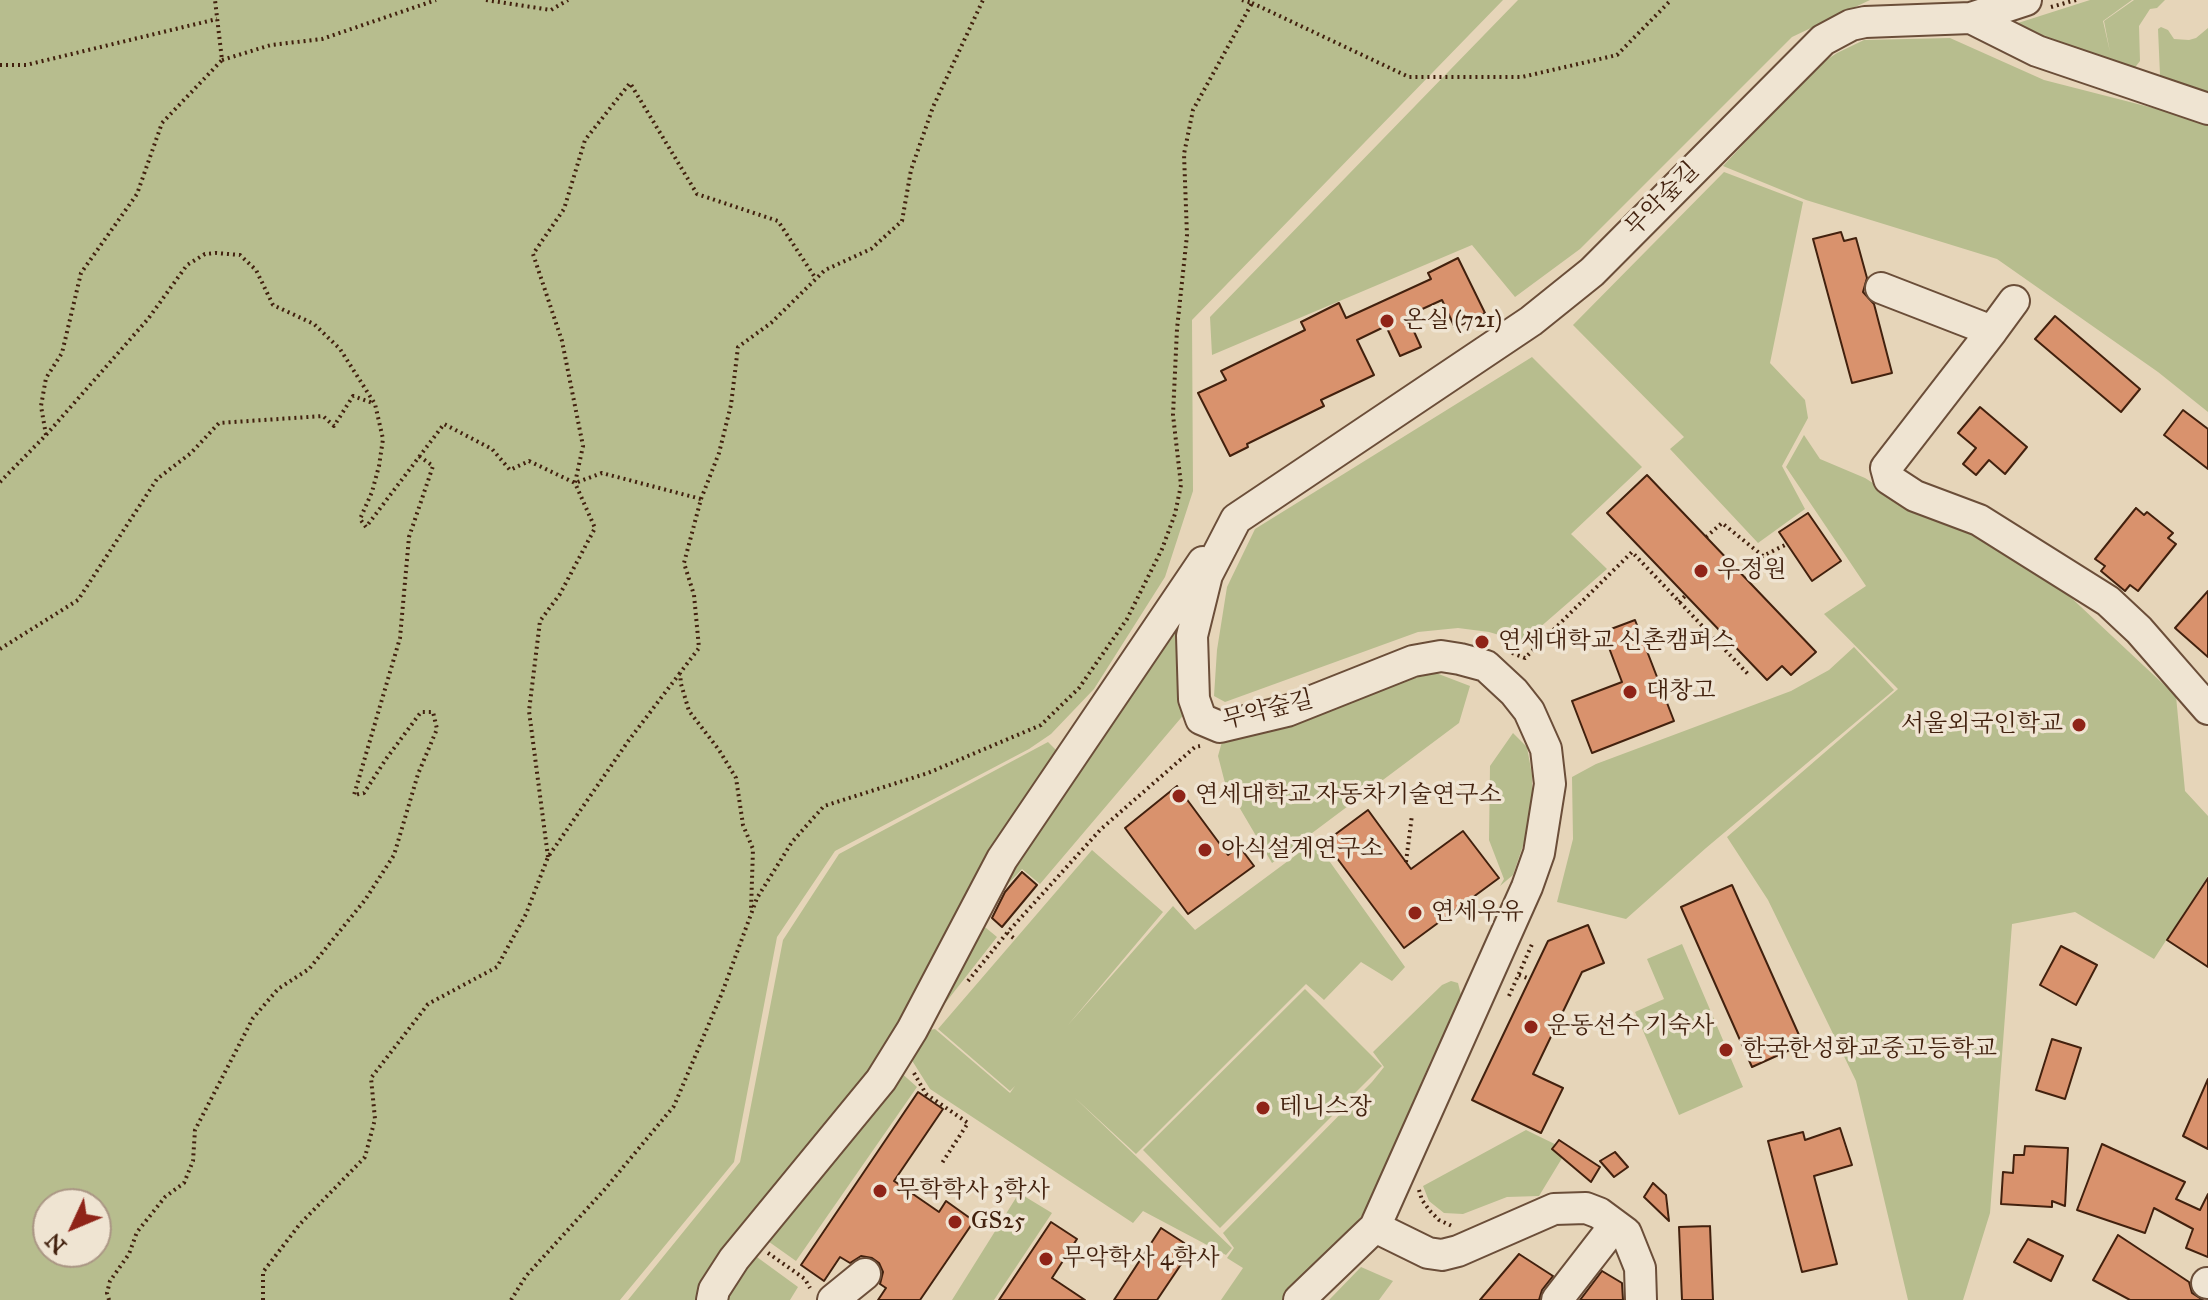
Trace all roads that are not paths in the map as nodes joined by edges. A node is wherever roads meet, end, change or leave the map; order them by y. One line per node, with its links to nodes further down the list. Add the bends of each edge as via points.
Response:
1 (2026, 0): 2 (street, 무악숲길)
2 (1971, 18): 3 (street, via 2037,51); 7 (street, 무악숲길, via 1865,22 1823,40 1592,272 1531,321 1236,519)
3 (2208, 109)
4 (1881, 288): 6 (street)
5 (2014, 301): 6 (street)
6 (1992, 331): 8 (street, via 1886,468 1889,479 1915,496 1979,520 2108,601)
7 (1213, 563): 10 (street, 무악숲길, via 1192,636 1196,709 1209,724 1220,727 1287,711 1413,661 1441,656 1486,666 1529,711 1546,749 1550,784 1539,853 1527,887); 12 (street, via 1206,558 1002,859 881,1080 742,1249)
8 (2208, 709)
9 (1615, 1225): 10 (street, via 1586,1208 1554,1209 1442,1255); 15 (street); 16 (street, via 1633,1246)
10 (1375, 1227): 14 (street)
11 (865, 1274): 13 (street)
12 (712, 1300)
13 (833, 1300)
14 (1299, 1300)
15 (1557, 1300)
16 (1641, 1300)

